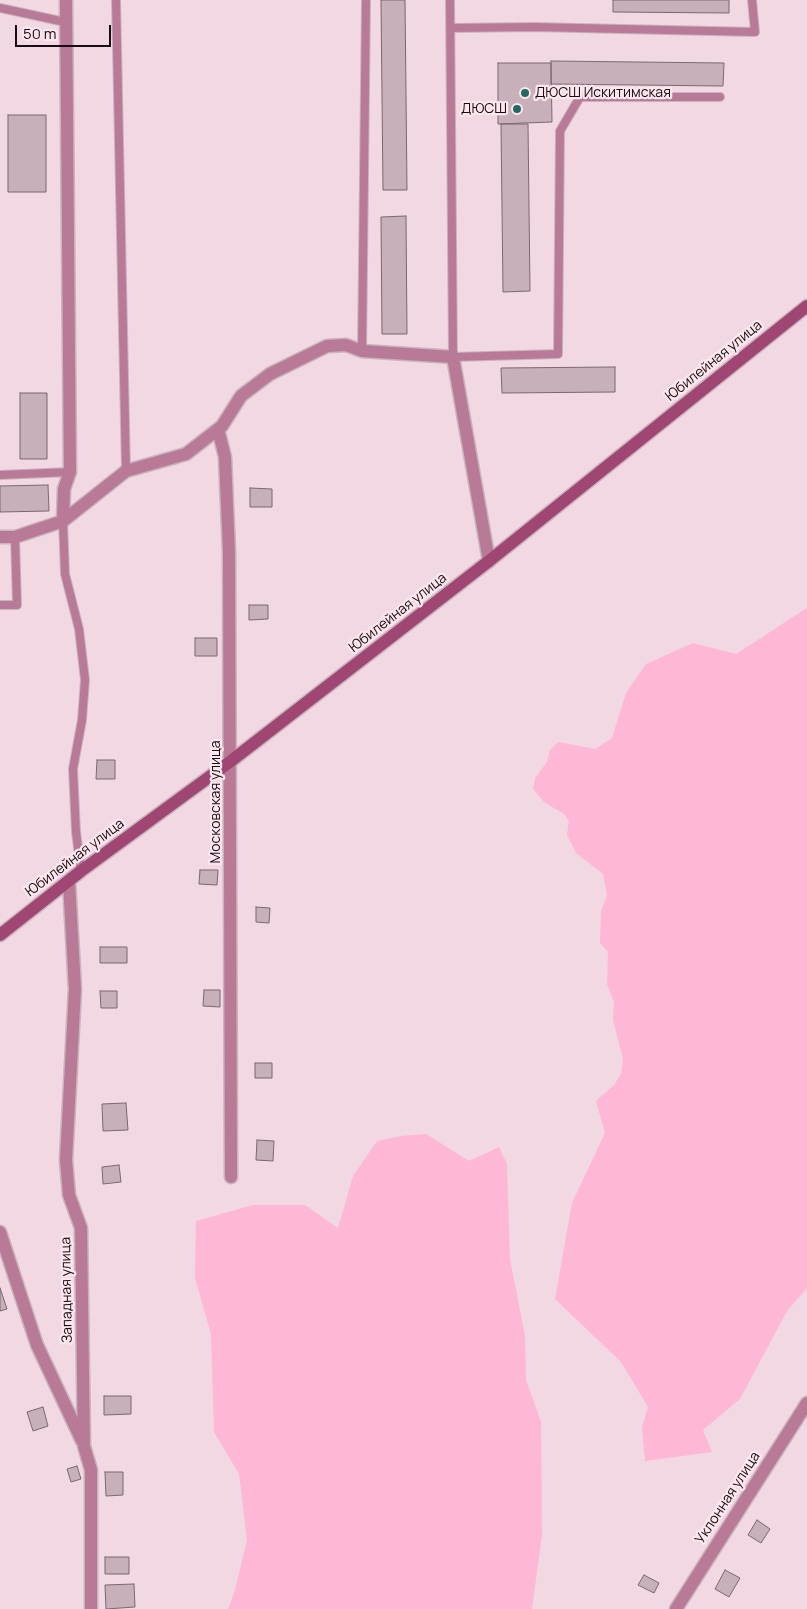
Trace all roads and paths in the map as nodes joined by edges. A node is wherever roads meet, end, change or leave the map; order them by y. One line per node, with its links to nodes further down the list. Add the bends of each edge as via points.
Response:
1 (66, 0): 7 (street)
2 (116, 0): 14 (lane)
3 (366, 0): 11 (lane)
4 (450, 0): 8 (lane)
5 (752, 0): 8 (lane, via 755,32)
6 (0, 8): 7 (lane)
7 (65, 22): 15 (street)
8 (451, 28): 12 (lane)
9 (720, 97): 12 (lane, via 580,97 560,131 558,354)
10 (807, 306): 20 (main road, Юбилейная улица)
11 (362, 351): 12 (street); 13 (street, via 346,345 327,346 270,374 241,396)
12 (453, 357): 20 (street)
13 (218, 429): 14 (street, via 186,454); 22 (street, Московская улица, via 225,457 229,542)
14 (126, 471): 17 (street)
15 (70, 472): 16 (lane); 17 (street, via 64,489)
16 (0, 475)
17 (63, 522): 18 (street); 23 (lane, via 65,574 79,629 85,680 73,769)
18 (15, 537): 19 (street); 21 (lane, via 17,605)
19 (0, 538)
20 (489, 561): 22 (main road, Юбилейная улица)
21 (0, 606)
22 (231, 761): 23 (main road, Юбилейная улица); 26 (street, Московская улица)
23 (81, 871): 24 (main road, Юбилейная улица)
24 (69, 882): 25 (main road, Юбилейная улица); 29 (street, Западная улица, via 75,989 66,1160 68,1195 81,1228)
25 (0, 935)
26 (231, 1177)
27 (0, 1232): 29 (street, via 37,1345)
28 (807, 1403): 31 (street, Уклонная улица)
29 (84, 1446): 30 (street, Западная улица, via 91,1470)
30 (91, 1609)
31 (676, 1609)

